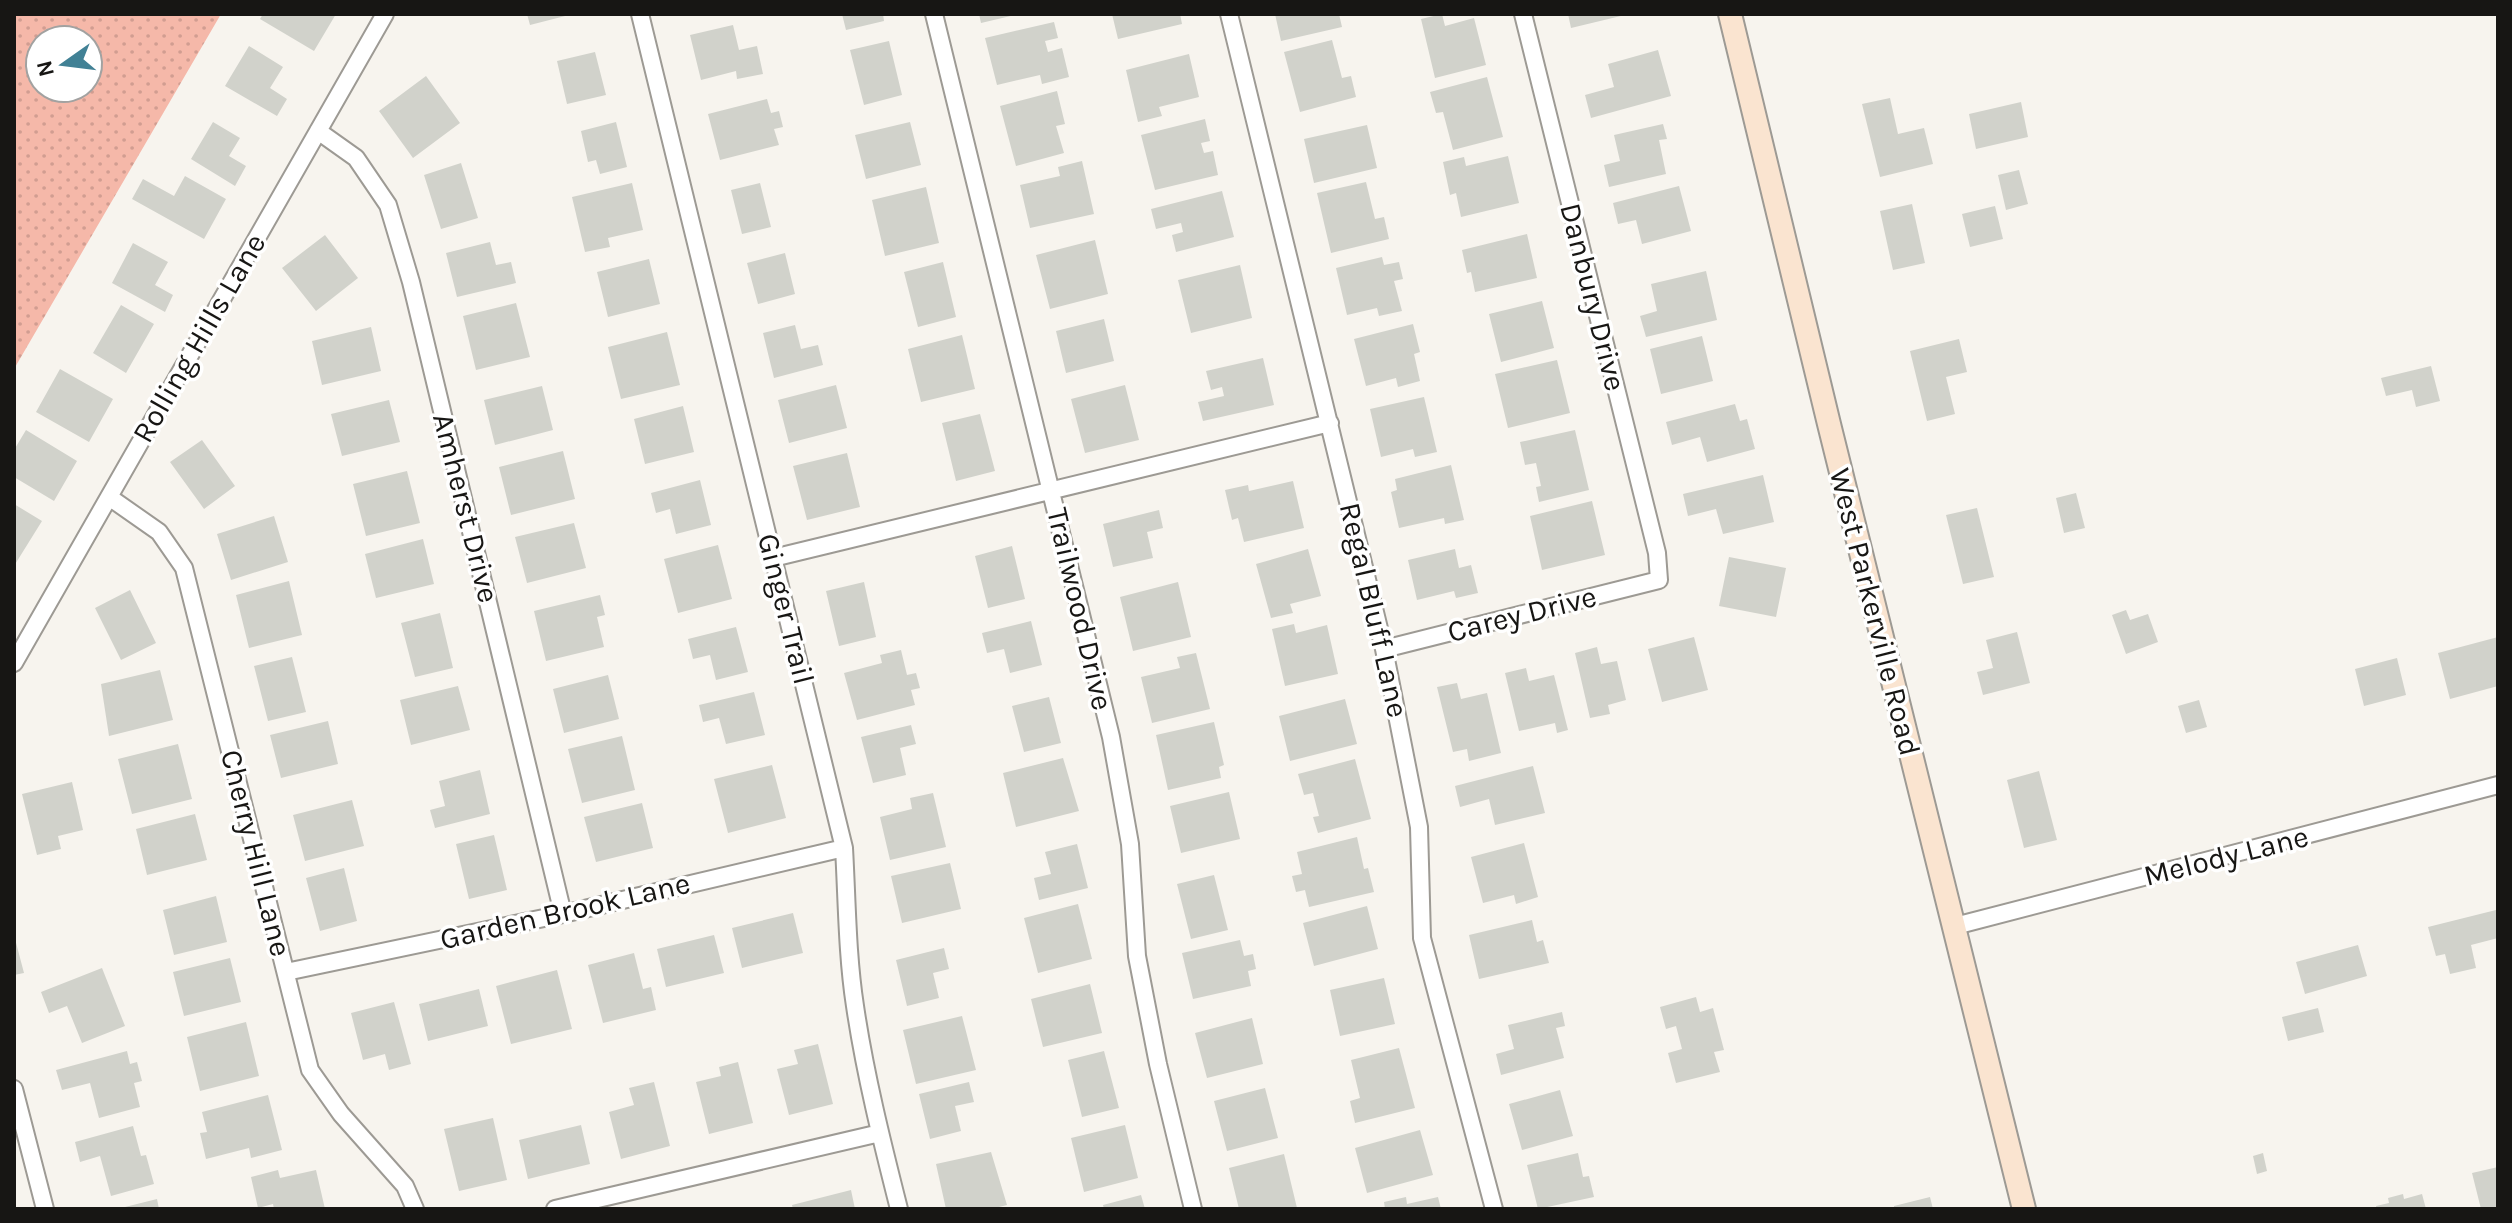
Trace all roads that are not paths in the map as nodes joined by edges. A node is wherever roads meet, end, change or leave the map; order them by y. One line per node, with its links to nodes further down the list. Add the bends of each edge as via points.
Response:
1 (385, 14): 7 (street, Rolling Hills Lane)
2 (640, 14): 11 (street, Ginger Trail)
3 (934, 14): 9 (street, Trailwood Drive)
4 (1229, 14): 8 (street, Regal Bluff Lane)
5 (1523, 14): 12 (street, Danbury Drive, via 1657,553)
6 (1730, 14): 18 (main road, West Parkerville Road)
7 (318, 131): 10 (street, Rolling Hills Lane); 17 (street, Amherst Drive, via 356,158 388,205)
8 (1330, 423): 9 (street); 13 (street, Regal Bluff Lane)
9 (1052, 491): 11 (street); 26 (street, Trailwood Drive, via 1111,737 1130,844 1137,956)
10 (109, 497): 14 (street, Rolling Hills Lane); 19 (street, Cherry Hill Lane, via 159,532 184,568)
11 (773, 558): 16 (street, Ginger Trail)
12 (1659, 580): 13 (street, Carey Drive)
13 (1384, 649): 27 (street, Regal Bluff Lane, via 1419,827 1422,938)
14 (14, 663)
15 (2498, 785): 18 (street, Melody Lane)
16 (844, 848): 17 (street, Garden Brook Lane); 21 (street, Ginger Trail, via 855,1007)
17 (563, 914): 19 (street, Garden Brook Lane)
18 (1955, 926): 28 (main road, West Parkerville Road)
19 (286, 972): 23 (street, Cherry Hill Lane, via 310,1070 405,1186)
20 (14, 1089): 22 (street)
21 (880, 1133): 24 (street); 25 (street, Ginger Trail)
22 (45, 1209)
23 (415, 1209)
24 (555, 1209)
25 (899, 1209)
26 (1193, 1209)
27 (1494, 1209)
28 (2024, 1209)

